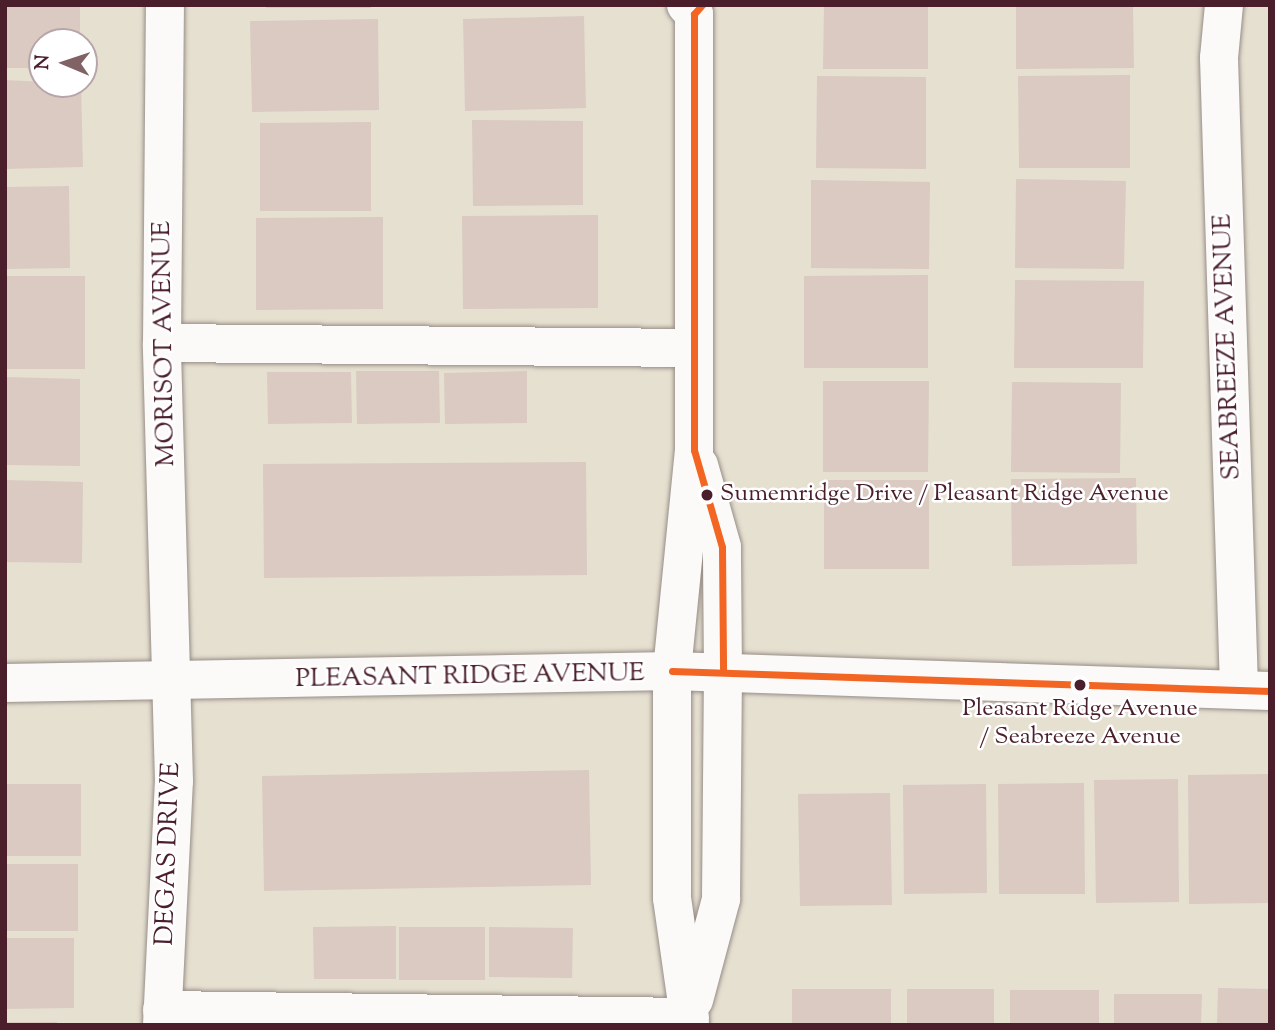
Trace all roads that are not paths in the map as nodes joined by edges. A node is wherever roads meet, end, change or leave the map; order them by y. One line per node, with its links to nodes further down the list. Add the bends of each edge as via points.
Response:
1 (165, 5): 4 (street, MORISOT AVENUE)
2 (1224, 5): 11 (street, SEABREEZE AVENUE, via 1219,58)
3 (694, 8): 5 (street)
4 (162, 343): 5 (street); 10 (street, MORISOT AVENUE)
5 (693, 348): 6 (street)
6 (694, 450): 7 (street); 8 (street, via 722,547)
7 (672, 671): 8 (street, PLEASANT RIDGE AVENUE); 10 (street, PLEASANT RIDGE AVENUE); 13 (street, via 671,898)
8 (723, 672): 11 (street, PLEASANT RIDGE AVENUE); 13 (street, via 721,899)
9 (5, 683): 10 (street, PLEASANT RIDGE AVENUE)
10 (171, 683): 12 (street, DEGAS DRIVE, via 174,781)
11 (1254, 690)
12 (162, 1017): 13 (street)
13 (690, 1021)

